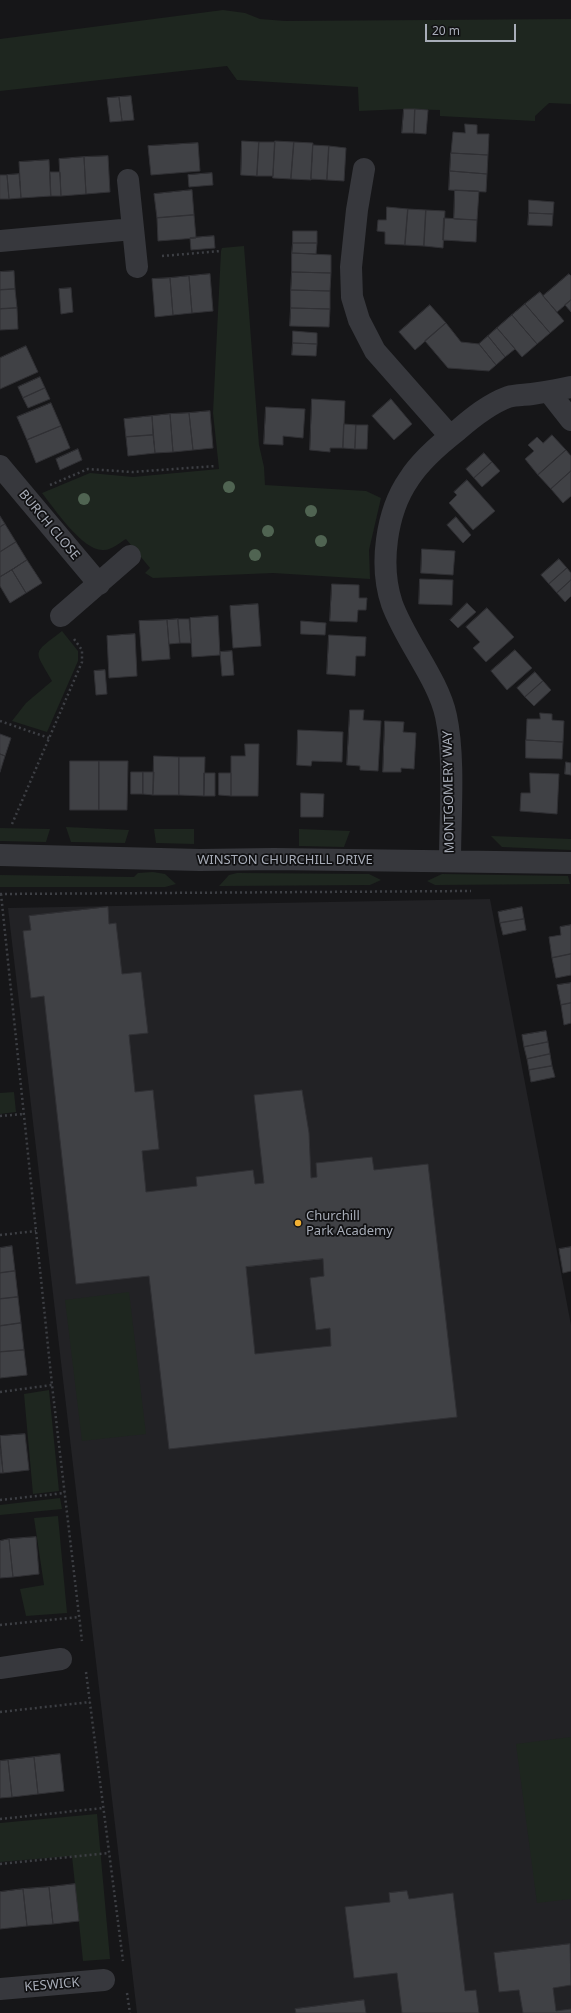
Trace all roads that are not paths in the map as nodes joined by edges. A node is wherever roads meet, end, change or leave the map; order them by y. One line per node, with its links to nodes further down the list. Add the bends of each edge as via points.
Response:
1 (364, 169): 9 (street, via 351,267 352,297 359,320 375,351)
2 (128, 180): 3 (street)
3 (133, 230): 4 (street); 5 (street)
4 (0, 241)
5 (136, 263)
6 (571, 387): 7 (street, MONTGOMERY WAY)
7 (549, 392): 8 (street); 9 (street, MONTGOMERY WAY, via 509,397 480,412)
8 (571, 420)
9 (450, 436): 15 (street, MONTGOMERY WAY, via 409,478 398,497 387,539 385,573 392,603 406,637 433,683 446,715 450,755)
10 (0, 466): 12 (street, BURCH CLOSE)
11 (130, 556): 12 (street)
12 (98, 584): 13 (street)
13 (61, 616)
14 (0, 855): 15 (street, WINSTON CHURCHILL DRIVE, via 200,860)
15 (450, 861): 16 (street, WINSTON CHURCHILL DRIVE)
16 (571, 864)
17 (61, 1660): 18 (street)
18 (0, 1668)
19 (104, 1980): 20 (street, KESWICK)
20 (0, 1989)

